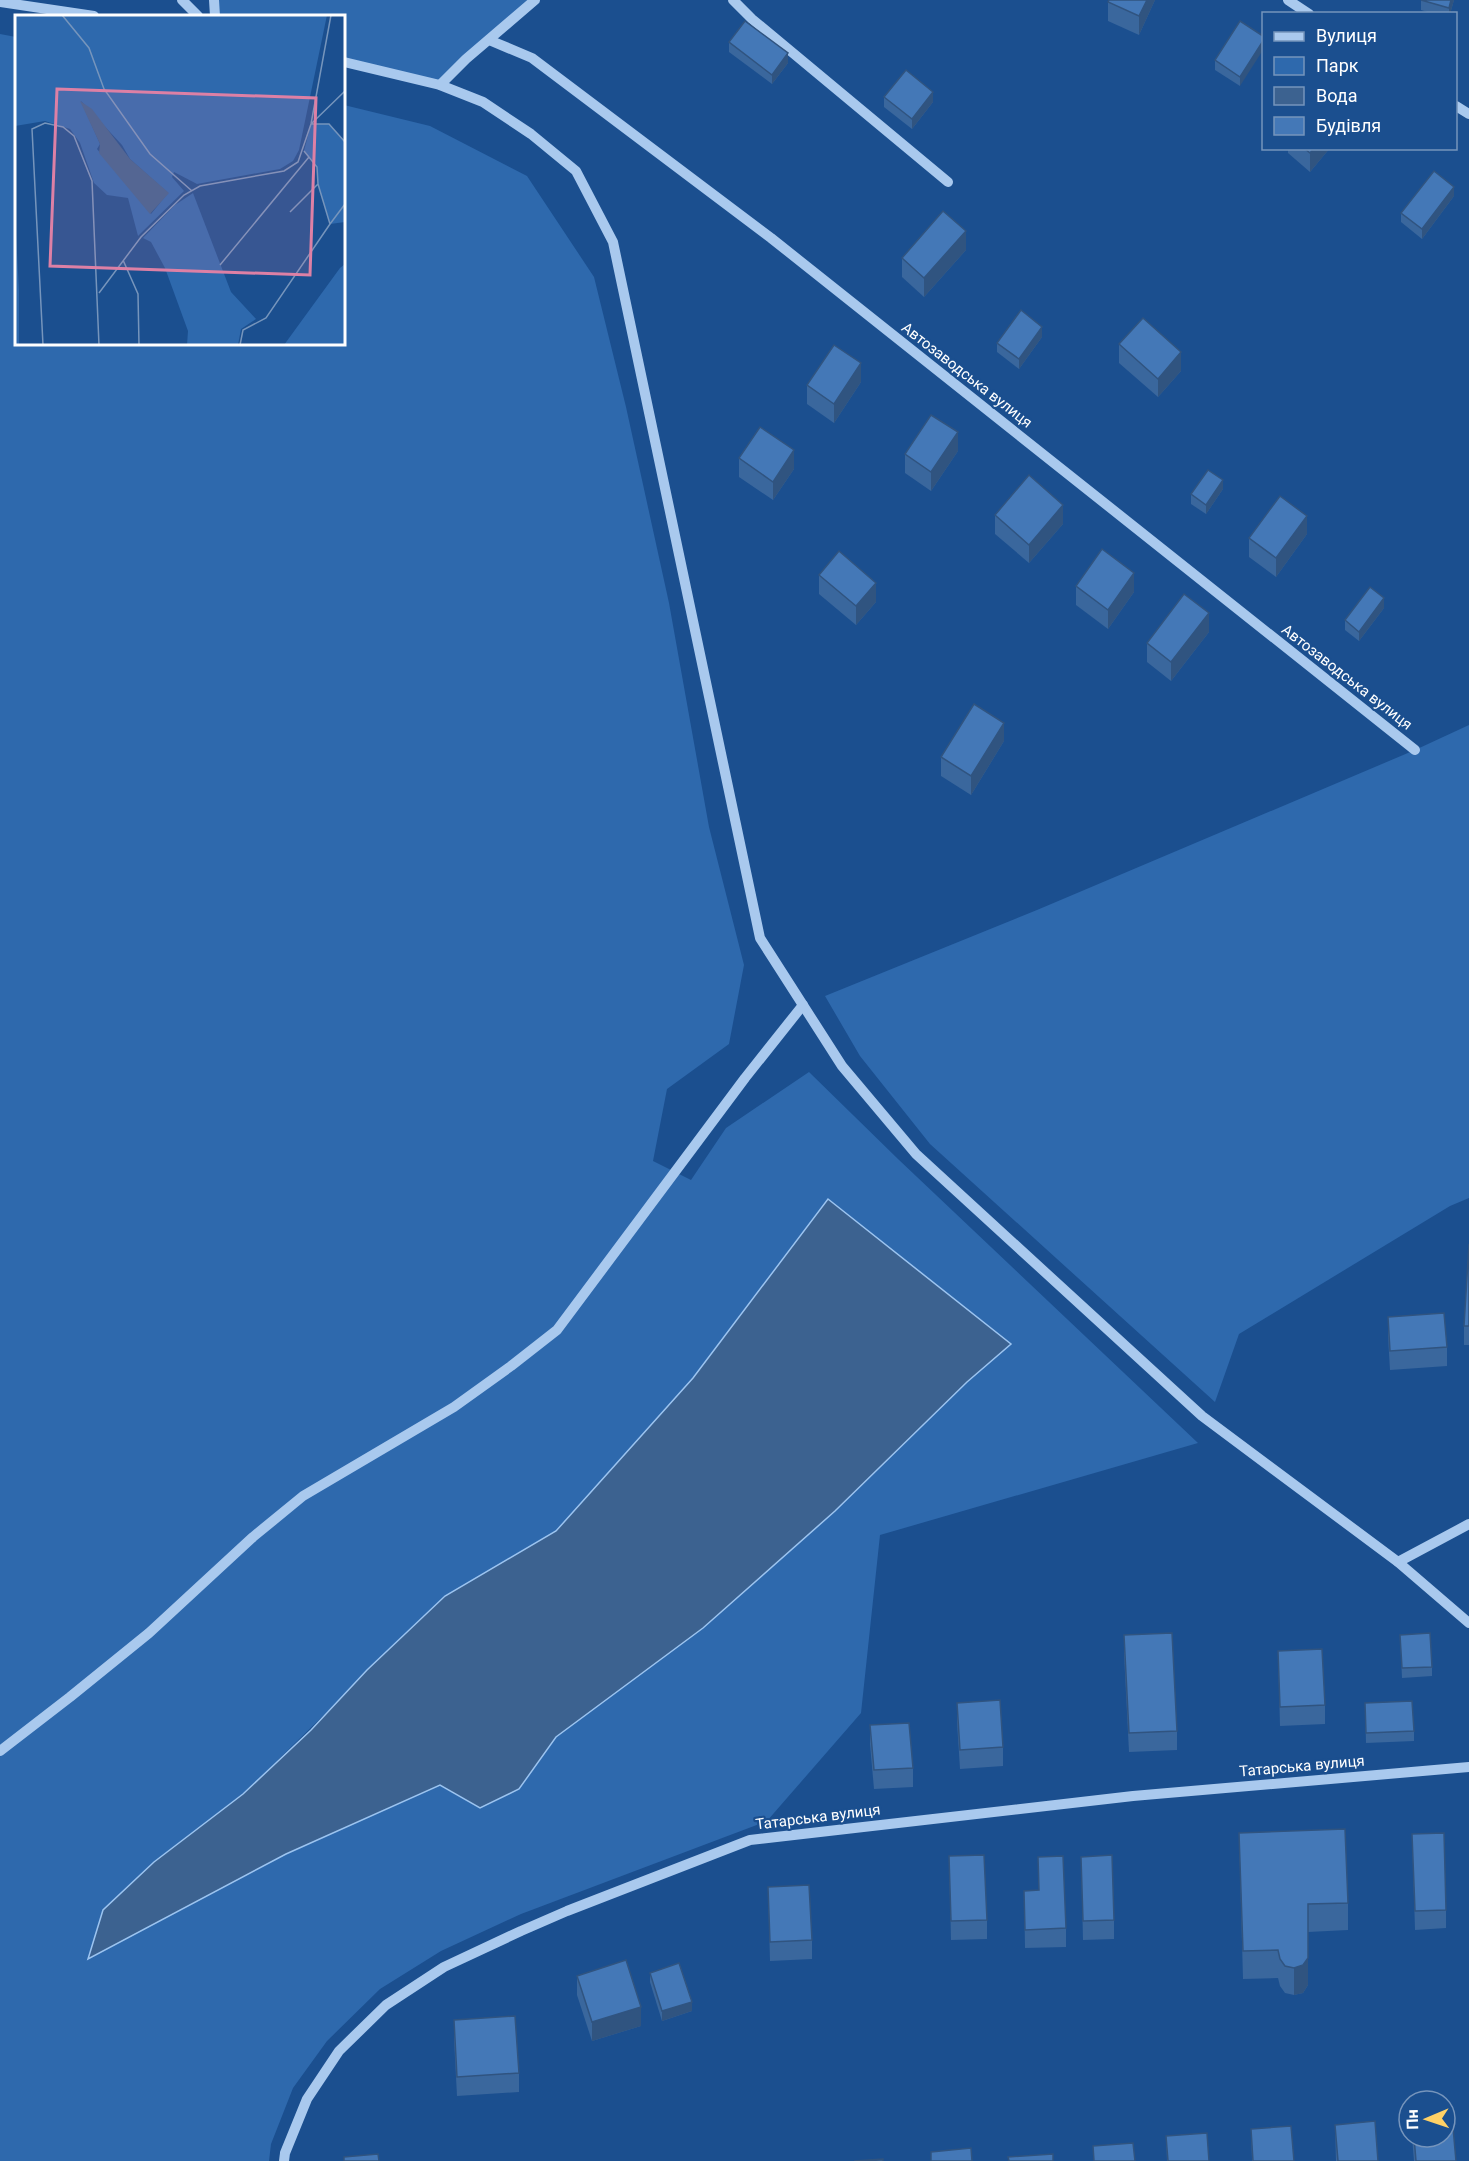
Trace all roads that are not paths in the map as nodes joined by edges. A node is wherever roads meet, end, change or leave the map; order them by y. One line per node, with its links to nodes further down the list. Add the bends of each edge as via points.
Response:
1 (182, 0): 9 (street)
2 (214, 0): 10 (street)
3 (535, 0): 11 (street)
4 (733, 0): 14 (street)
5 (1288, 0): 7 (street)
6 (0, 2): 8 (street)
7 (1307, 12)
8 (87, 15)
9 (197, 15)
10 (215, 15)
11 (489, 40): 13 (street); 15 (street, Автозаводська вулиця, via 532,58 771,238)
12 (345, 62): 13 (street)
13 (440, 85): 16 (street, via 483,102 576,171 613,242 760,938)
14 (948, 182)
15 (1415, 750)
16 (803, 1005): 18 (street, via 842,1066 916,1154 1202,1416); 20 (street, via 556,1329 454,1407 303,1496 149,1633)
17 (1469, 1524): 18 (street)
18 (1398, 1562): 19 (street)
19 (1469, 1623)
20 (0, 1751)
21 (1469, 1767): 22 (street, Татарська вулиця, via 1132,1796 750,1840 521,1931 444,1967 386,2005 339,2051 307,2099)
22 (285, 2157)

